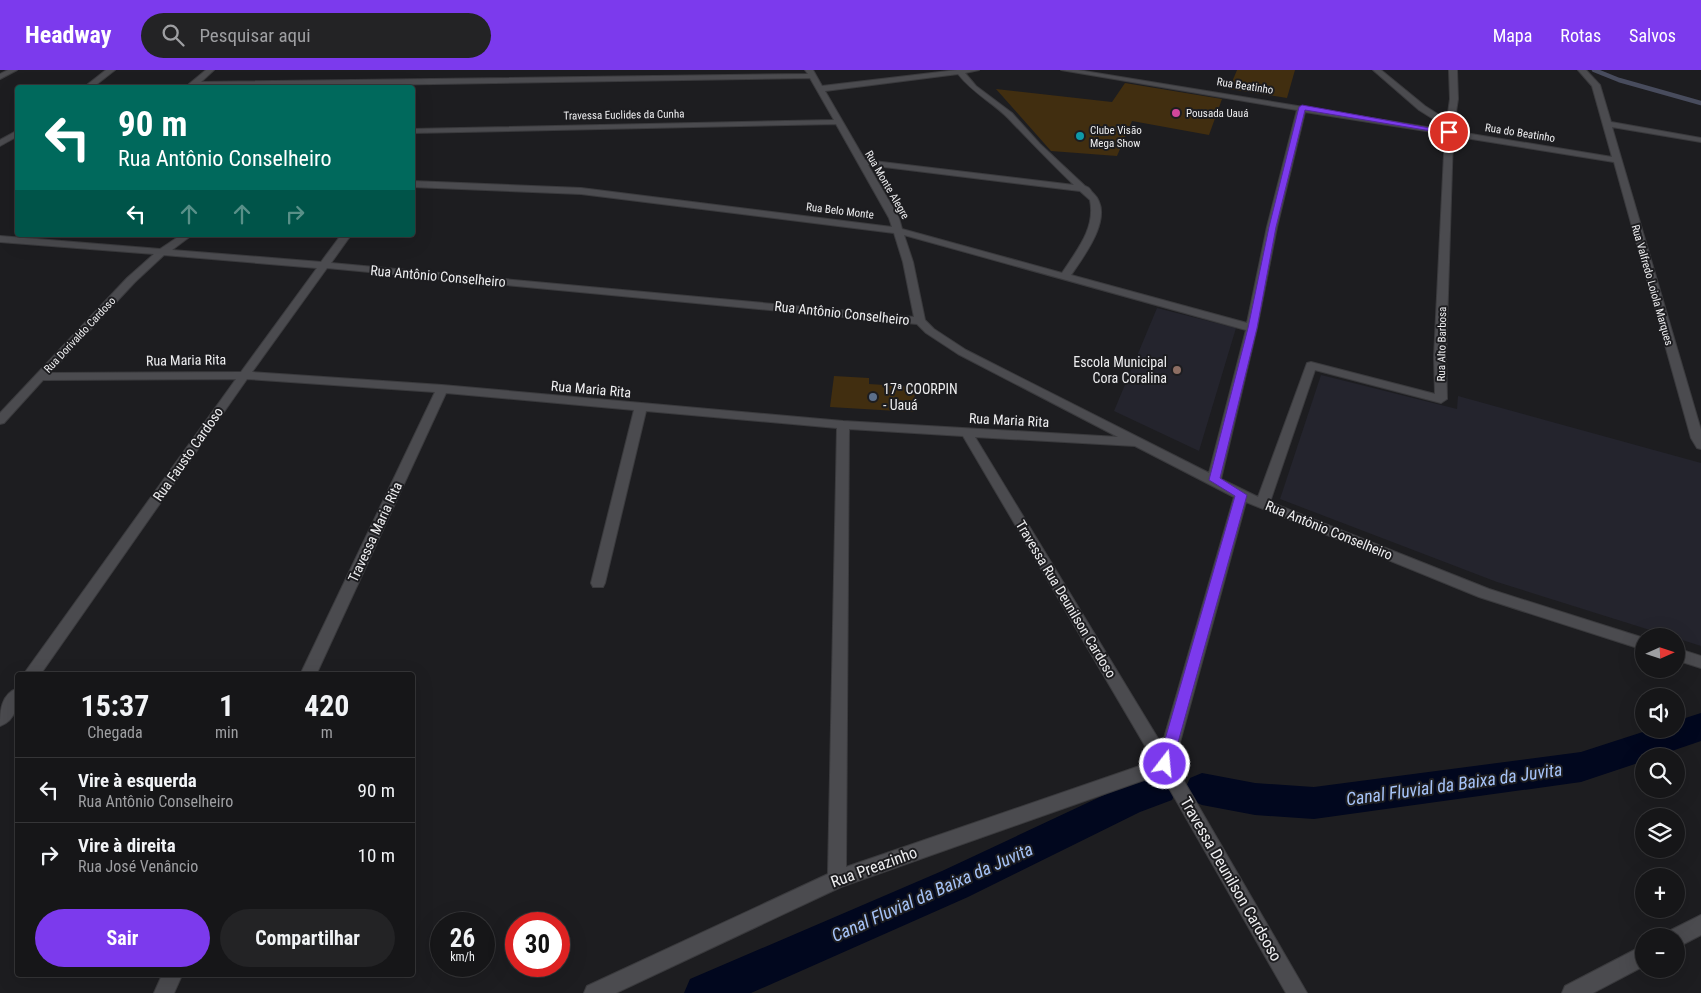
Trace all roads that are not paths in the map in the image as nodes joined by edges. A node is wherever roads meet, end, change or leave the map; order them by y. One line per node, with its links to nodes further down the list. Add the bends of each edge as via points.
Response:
1 (13, 70): 13 (street)
2 (110, 70): 14 (street)
3 (210, 70): 15 (street)
4 (365, 70): 16 (street)
5 (975, 70): 10 (street)
6 (1065, 70): 11 (street, Rua Beatinho)
7 (1377, 70): 21 (street)
8 (1453, 70): 21 (street, Rua Alto Barbosa)
9 (1582, 70): 20 (street, Rua Valfredo Loiola Marques, via 1596,85)
10 (960, 72): 17 (street); 29 (street, via 973,88 1009,116 1051,161)
11 (1097, 72): 18 (street, Rua Beatinho)
12 (811, 73): 16 (street); 17 (street, Rua Monte Alegre)
13 (0, 77)
14 (90, 85)
15 (194, 85)
16 (352, 85)
17 (820, 89): 19 (street, Rua Monte Alegre)
18 (1302, 107): 21 (street, Rua do Beatinho); 39 (street, via 1272,227)
19 (837, 122): 22 (street, Travessa Euclides da Cunha); 27 (street, Rua Monte Alegre)
20 (1607, 124): 24 (street); 26 (street, Rua Valfredo Loiola Marques)
21 (1450, 129): 26 (street, Rua do Beatinho); 51 (street, Rua Alto Barbosa, via 1441,399 1312,365)
22 (415, 131)
23 (15, 134): 25 (street)
24 (1701, 140)
25 (0, 144)
26 (1616, 160): 48 (street, Rua Valfredo Loiola Marques, via 1696,438)
27 (861, 162): 29 (street); 31 (street, Rua Monte Alegre)
28 (415, 184): 31 (street, Rua Belo Monte, via 581,191)
29 (1086, 189): 37 (street, via 1098,209 1097,219)
30 (15, 231): 34 (street)
31 (899, 231): 37 (street, Rua Belo Monte); 38 (street, Rua Monte Alegre)
32 (184, 237): 35 (street, Rua Dorivaldo Cardoso)
33 (344, 237): 36 (street, Rua Fausto Cardoso)
34 (1, 240): 35 (street, Rua Antônio Conselheiro)
35 (162, 252): 36 (street, Rua Antônio Conselheiro); 41 (street, Rua Dorivaldo Cardoso)
36 (322, 265): 38 (street, Rua Antônio Conselheiro); 40 (street, Rua Fausto Cardoso)
37 (1065, 276): 39 (street, Rua Belo Monte)
38 (920, 321): 47 (street, Rua Antônio Conselheiro, via 962,352)
39 (1252, 328): 49 (street)
40 (244, 375): 41 (street, Rua Maria Rita); 42 (street, Rua Maria Rita); 56 (street, Rua Fausto Cardoso)
41 (39, 377): 44 (street, Rua Dorivaldo Cardoso)
42 (442, 389): 43 (street, Rua Maria Rita); 57 (street, Travessa Maria Rita)
43 (640, 408): 45 (street, Rua Maria Rita); 52 (street)
44 (0, 420)
45 (843, 425): 46 (street, Rua Maria Rita); 61 (street)
46 (967, 433): 47 (street, Rua Maria Rita); 60 (street, Travessa Rua Deunilson Cardoso)
47 (1140, 442): 49 (street, Rua Antônio Conselheiro)
48 (1701, 444)
49 (1214, 480): 50 (street, Rua Antônio Conselheiro)
50 (1241, 495): 51 (street, Rua Antônio Conselheiro); 60 (street)
51 (1263, 504): 53 (street, Rua Antônio Conselheiro, via 1484,593)
52 (598, 583)
53 (1635, 641)
54 (1685, 657): 55 (street)
55 (1701, 662)
56 (33, 672)
57 (309, 672)
58 (15, 698): 59 (street)
59 (0, 719)
60 (1165, 764): 61 (street, Rua Preazinho); 68 (street, Travessa Deunilson Cardsoso)
61 (837, 879): 67 (street, Rua Preazinho)
62 (1701, 925): 63 (street)
63 (1685, 933)
64 (1635, 960): 69 (street)
65 (171, 977): 66 (street)
66 (164, 993)
67 (594, 993)
68 (1297, 993)
69 (1572, 993)

